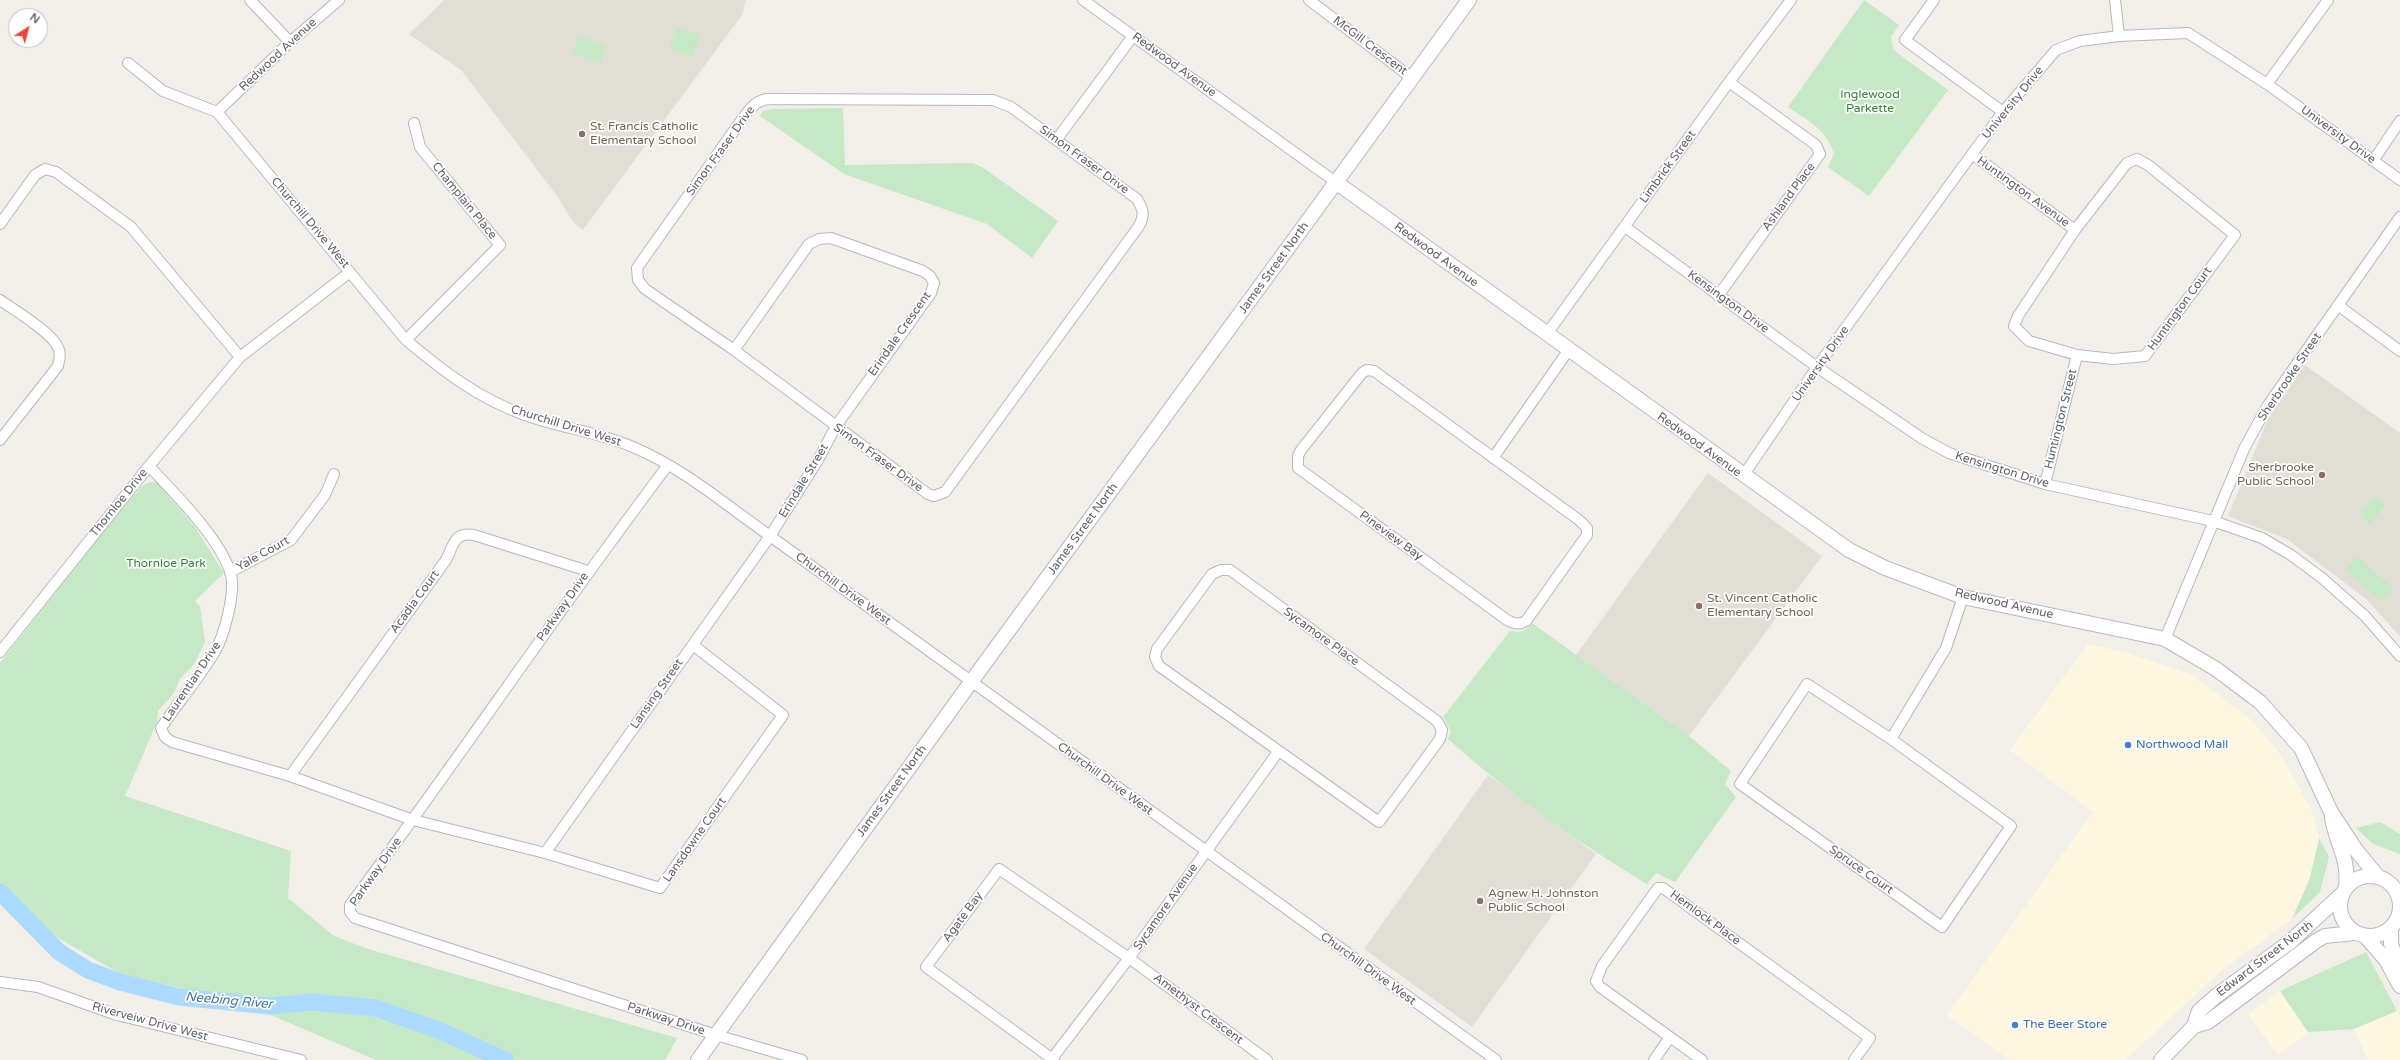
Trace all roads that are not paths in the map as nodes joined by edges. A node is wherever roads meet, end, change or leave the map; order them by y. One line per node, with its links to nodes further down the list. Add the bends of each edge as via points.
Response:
1 (250, 0): 12 (street)
2 (339, 0): 12 (street, Redwood Avenue)
3 (1083, 0): 10 (street, Redwood Avenue)
4 (1309, 0): 14 (street, McGill Crescent)
5 (1469, 0): 14 (street, James Street North)
6 (1791, 0): 15 (street, Limbrick Street)
7 (1934, 0): 18 (street, via 1905,40)
8 (2115, 0): 11 (street)
9 (2328, 0): 16 (street)
10 (1133, 36): 21 (street); 25 (street, Redwood Avenue)
11 (2118, 36): 16 (street, University Drive, via 2188,32); 18 (street, University Drive, via 2080,41 2056,50)
12 (290, 42): 17 (street, Redwood Avenue)
13 (128, 63): 17 (street, via 163,91)
14 (1412, 78): 25 (street, James Street North)
15 (1729, 82): 28 (street, Limbrick Street); 31 (street, Ashland Place, via 1816,145 1820,154)
16 (2267, 84): 23 (street, University Drive)
17 (217, 112): 30 (street, Churchill Drive West)
18 (2003, 112): 22 (street, University Drive)
19 (2400, 121): 23 (street)
20 (414, 123): 35 (street, Champlain Place, via 420,147 500,245)
21 (1057, 139): 36 (street, Simon Fraser Drive, via 1011,107 993,100 758,101 636,272 645,289); 42 (street, Simon Fraser Drive, via 1137,199 1142,208 1143,218 1095,288 948,488 939,495 928,494)
22 (1972, 154): 29 (street, Huntington Avenue); 41 (street, University Drive)
23 (2373, 161): 24 (street, University Drive)
24 (2400, 180)
25 (1337, 183): 34 (street, Redwood Avenue); 59 (street, James Street North)
26 (2400, 217): 33 (street, Sherbrooke Street)
27 (0, 224): 40 (street, via 35,175 45,169 56,172 132,227)
28 (1624, 227): 31 (street, Kensington Drive); 34 (street, Limbrick Street)
29 (2075, 230): 39 (street, Huntington Court, via 2014,326 2029,341); 39 (street, Huntington Court, via 2127,163 2137,159 2235,235 2145,356 2113,359)
30 (350, 272): 35 (street, Churchill Drive West); 40 (street, Thornloe Drive)
31 (1718, 296): 41 (street, Kensington Drive)
32 (0, 300): 43 (street, via 52,339 59,349 60,357 58,366)
33 (2339, 306): 37 (street); 50 (street, Sherbrooke Street, via 2268,405 2244,449)
34 (1546, 335): 38 (street, Redwood Avenue)
35 (406, 340): 45 (street, Churchill Drive West, via 441,370 480,396 527,416 591,432 633,447)
36 (734, 350): 42 (street, Simon Fraser Drive); 42 (street, Erindale Crescent, via 808,246 819,239 831,238 923,271 930,276 934,283 931,293)
37 (2400, 350)
38 (1568, 351): 44 (street); 48 (street, Redwood Avenue)
39 (2077, 354): 49 (street, Huntington Street)
40 (240, 357): 46 (street, Thornloe Drive)
41 (1817, 367): 48 (street, University Drive); 49 (street, Kensington Drive, via 1923,439 1949,453)
42 (836, 426): 51 (street, Erindale Street, via 818,460)
43 (0, 440)
44 (1493, 458): 44 (street, Pineview Bay, via 1374,371 1367,370 1301,450 1297,462 1298,468 1507,620 1521,624 1526,621 1586,535 1587,528)
45 (668, 465): 51 (street, Churchill Drive West); 52 (street, Parkway Drive)
46 (149, 466): 53 (street, Laurentian Drive, via 189,509); 57 (street, Thornloe Drive)
47 (334, 474): 53 (street, Yale Court, via 325,495 291,540)
48 (1743, 476): 54 (street, Redwood Avenue, via 1849,550 1885,568)
49 (2045, 484): 50 (street, Kensington Drive)
50 (2214, 521): 55 (street, Sherbrooke Street); 58 (street, Kensington Drive, via 2262,538 2291,555 2365,616)
51 (770, 536): 56 (street, Lansing Street); 59 (street, Churchill Drive West)
52 (588, 571): 62 (street, Acadia Court, via 474,535 464,533 456,538 446,560); 64 (street, Parkway Drive)
53 (230, 572): 62 (street, Laurentian Drive, via 227,619 220,642 161,728 162,733 172,742)
54 (1963, 597): 55 (street, Redwood Avenue); 60 (street, via 1946,648)
55 (2165, 639): 63 (street, Redwood Avenue, via 2216,669 2260,702 2301,748)
56 (693, 645): 66 (street, Lansing Street); 66 (street, Lansdowne Court, via 783,715 660,888)
57 (0, 652)
58 (2400, 656)
59 (971, 682): 65 (street, Churchill Drive West); 76 (street, James Street North)
60 (1891, 739): 60 (street, Spruce Court, via 1807,684 1740,784 1942,927 2011,826)
61 (1278, 752): 61 (street, Sycamore Place, via 1379,822 1440,739 1442,730 1437,721 1230,570 1221,570 1212,574 1158,649 1155,657 1159,666); 65 (street, Sycamore Avenue)
62 (290, 776): 64 (street, Laurentian Drive)
63 (2331, 812): 67 (street, Redwood Avenue, via 2356,850); 68 (street, Redwood Avenue, via 2334,832 2348,870)
64 (413, 820): 66 (street, Lansdowne Court); 76 (street, Parkway Drive, via 350,905 350,912 355,918)
65 (1205, 852): 71 (street, Sycamore Avenue); 83 (street, Churchill Drive West)
66 (545, 853)
67 (2389, 881): 68 (street, via 2360,878); 69 (street, via 2399,899)
68 (2344, 891): 70 (street, via 2340,912 2342,920); 75 (street, Edward Street North, via 2290,942 2216,996 2200,1012)
69 (2396, 921): 70 (street, via 2384,933); 72 (street, via 2391,944)
70 (2360, 935): 74 (street, via 2386,960); 75 (street, Edward Street North, via 2325,936 2208,1022)
71 (1129, 958): 81 (street, Sycamore Avenue); 81 (street, Agate Bay, via 998,869 926,967); 82 (street, Amethyst Crescent)
72 (2400, 970)
73 (0, 982): 78 (street, Riverveiw Drive West, via 38,987 117,1014)
74 (2400, 986)
75 (2194, 1026): 87 (street, Edward Street North)
76 (716, 1035): 79 (street, James Street North); 80 (street, Parkway Drive)
77 (1670, 1037): 84 (street); 85 (street, Hemlock Place); 86 (street, Hemlock Place, via 1600,987 1596,981 1602,966 1658,888 1663,888 1870,1038)
78 (301, 1060)
79 (698, 1060)
80 (802, 1060)
81 (1053, 1060)
82 (1267, 1060)
83 (1496, 1060)
84 (1654, 1060)
85 (1702, 1060)
86 (1854, 1060)
87 (2161, 1060)

